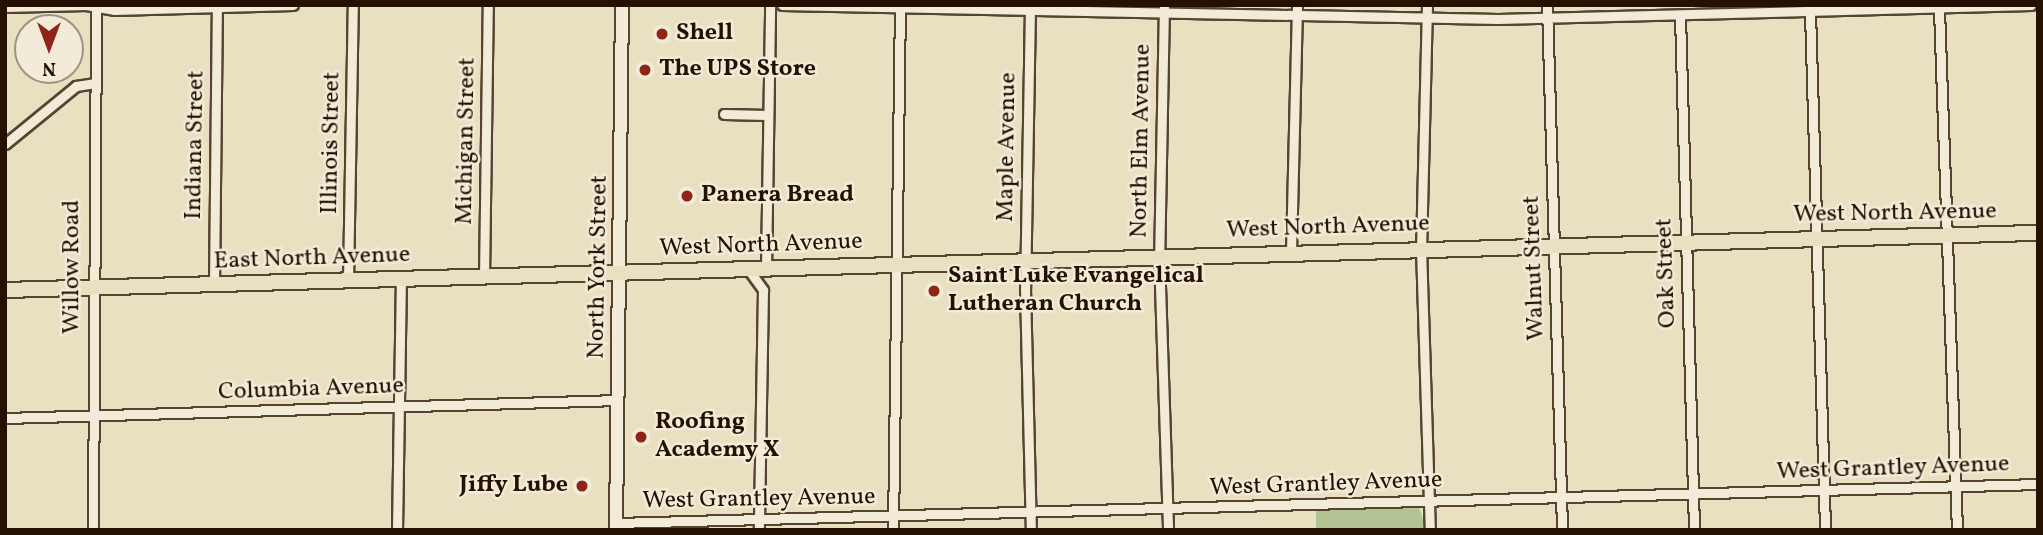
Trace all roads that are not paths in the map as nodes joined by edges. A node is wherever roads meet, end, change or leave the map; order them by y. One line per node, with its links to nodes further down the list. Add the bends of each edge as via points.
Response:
1 (86, 5): 13 (street); 14 (street)
2 (293, 5): 11 (street)
3 (353, 5): 44 (street, Illinois Street)
4 (488, 5): 42 (street, Michigan Street)
5 (622, 5): 41 (main road, North York Street)
6 (770, 5): 27 (street)
7 (782, 5): 12 (street)
8 (1427, 5): 23 (street)
9 (1547, 5): 24 (street, Walnut Street)
10 (2031, 5): 16 (street)
11 (217, 6): 14 (street); 45 (street, Indiana Street)
12 (900, 7): 15 (street); 38 (street)
13 (5, 8)
14 (96, 8): 25 (street, Willow Road)
15 (1030, 8): 17 (street); 37 (street, Maple Avenue)
16 (1939, 8): 21 (street); 30 (street)
17 (1164, 9): 19 (street); 36 (street, North Elm Avenue)
18 (1784, 9): 21 (street); 22 (street)
19 (1296, 10): 23 (street); 35 (street)
20 (1665, 10): 22 (street); 24 (street)
21 (1810, 11): 31 (street)
22 (1680, 15): 32 (street, Oak Street)
23 (1427, 16): 24 (street); 34 (street)
24 (1549, 19): 33 (street, Walnut Street)
25 (94, 83): 28 (street, via 76,86); 46 (street, Willow Road)
26 (723, 114): 27 (street)
27 (768, 115): 40 (street)
28 (5, 144)
29 (2038, 233): 30 (main road, West North Avenue)
30 (1948, 235): 31 (main road, West North Avenue); 54 (street)
31 (1817, 239): 32 (main road, West North Avenue); 55 (street)
32 (1685, 241): 33 (main road, West North Avenue); 56 (street, Oak Street)
33 (1553, 245): 34 (main road, West North Avenue); 57 (street, Walnut Street)
34 (1421, 248): 35 (main road, West North Avenue); 58 (street)
35 (1291, 252): 36 (main road, West North Avenue)
36 (1159, 256): 37 (main road, West North Avenue); 59 (street, North Elm Avenue)
37 (1025, 260): 38 (main road, West North Avenue); 60 (street, Maple Avenue)
38 (896, 265): 40 (main road, West North Avenue); 61 (street)
39 (748, 269): 40 (main road, West North Avenue); 41 (main road, West North Avenue); 48 (street)
40 (772, 269): 48 (street)
41 (619, 273): 42 (main road, East North Avenue); 49 (main road, North York Street)
42 (484, 277): 43 (main road, East North Avenue)
43 (401, 279): 44 (main road, East North Avenue); 50 (street)
44 (348, 281): 45 (main road, East North Avenue)
45 (214, 284): 46 (main road, East North Avenue)
46 (91, 288): 47 (main road, East North Avenue); 51 (street, Willow Road)
47 (5, 290)
48 (763, 290): 62 (street)
49 (618, 400): 50 (street, Columbia Avenue); 63 (main road, North York Street)
50 (400, 407): 51 (street, Columbia Avenue); 65 (street)
51 (93, 416): 52 (street, Columbia Avenue); 64 (street, Willow Road)
52 (5, 418)
53 (2038, 484): 54 (street, West Grantley Avenue)
54 (1956, 486): 55 (street, West Grantley Avenue); 73 (street)
55 (1824, 490): 56 (street, West Grantley Avenue); 72 (street)
56 (1693, 494): 57 (street, West Grantley Avenue); 71 (street, Oak Street)
57 (1561, 497): 58 (street, West Grantley Avenue); 70 (street, Walnut Street)
58 (1430, 501): 59 (street, West Grantley Avenue); 69 (street)
59 (1167, 508): 60 (street, West Grantley Avenue); 68 (street, North Elm Avenue)
60 (1031, 512): 61 (street, West Grantley Avenue); 67 (street, Maple Avenue)
61 (893, 516): 62 (street, West Grantley Avenue); 66 (street)
62 (759, 525): 63 (street, West Grantley Avenue)
63 (616, 526)
64 (93, 530)
65 (397, 530)
66 (892, 530)
67 (1031, 530)
68 (1168, 530)
69 (1430, 530)
70 (1562, 530)
71 (1694, 530)
72 (1825, 530)
73 (1957, 530)

